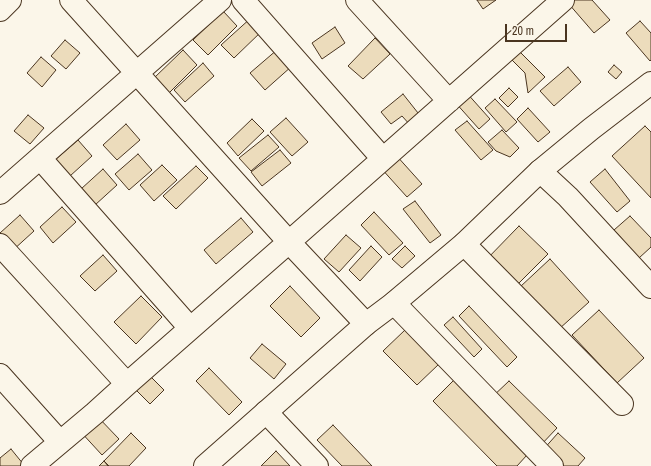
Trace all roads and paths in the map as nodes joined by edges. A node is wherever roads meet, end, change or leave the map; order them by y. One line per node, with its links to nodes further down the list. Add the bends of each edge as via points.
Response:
1 (10, 0): 7 (street)
2 (71, 0): 8 (street)
3 (220, 0): 8 (street)
4 (243, 0): 12 (street)
5 (358, 0): 10 (street)
6 (553, 3): 10 (street)
7 (0, 10)
8 (136, 74): 11 (street); 15 (street)
9 (649, 90): 13 (street, via 591,129)
10 (449, 101): 12 (street)
11 (40, 158): 14 (street); 21 (street)
12 (383, 159): 15 (street)
13 (540, 171): 16 (street); 18 (street, via 568,197)
14 (0, 193)
15 (289, 242): 20 (street); 21 (street)
16 (464, 244): 19 (street); 24 (street)
17 (0, 245): 23 (street)
18 (651, 287)
19 (394, 303): 20 (street); 30 (street)
20 (366, 324): 25 (street)
21 (190, 328): 23 (street)
22 (0, 375): 26 (street)
23 (127, 384): 26 (street)
24 (622, 404)
25 (266, 412): 28 (street); 29 (street)
26 (60, 442): 27 (street)
27 (32, 466)
28 (206, 466)
29 (317, 466)
30 (552, 466)

